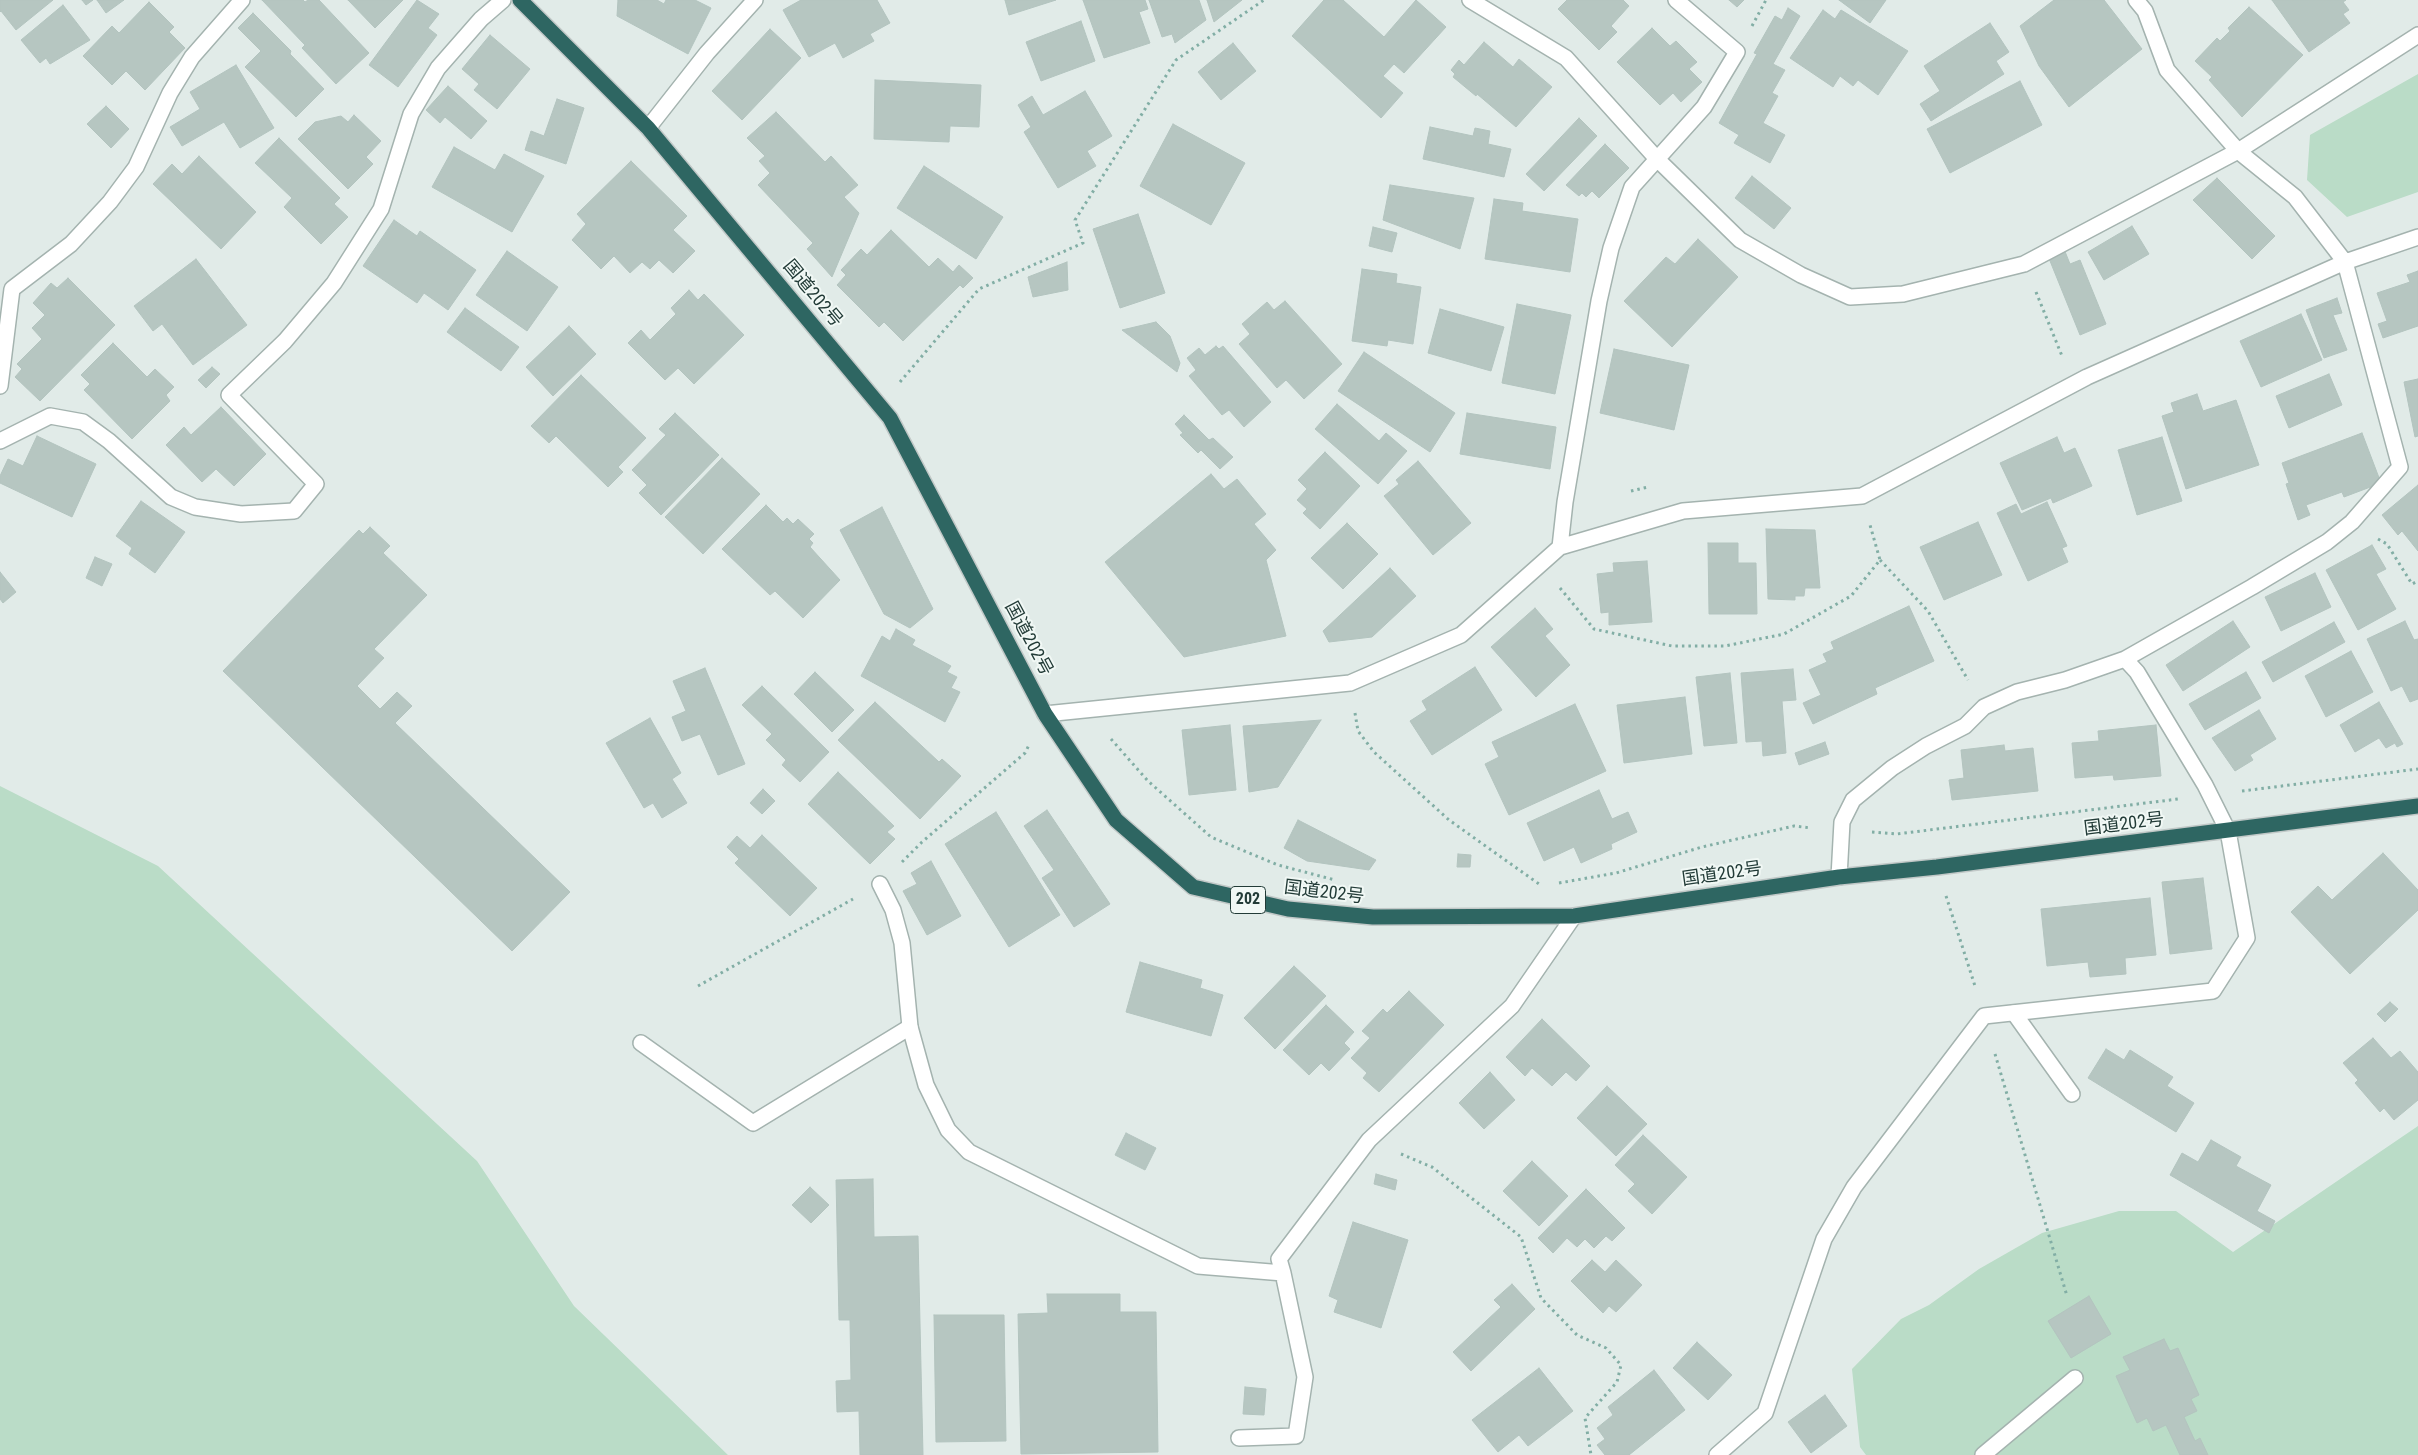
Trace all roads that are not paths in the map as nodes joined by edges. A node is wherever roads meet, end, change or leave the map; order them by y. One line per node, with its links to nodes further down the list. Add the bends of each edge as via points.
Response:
1 (242, 0): 14 (street, via 192,57 170,93 136,167 110,202 71,244 12,289)
2 (503, 0): 15 (street, via 438,68 411,114 381,209 334,283 285,341 229,395 316,484 294,511 241,514 195,507 171,496 83,422 50,416)
3 (520, 0): 9 (highway, 国道202号 / 202)
4 (755, 0): 9 (street, via 707,53)
5 (1470, 0): 11 (street, via 1566,58)
6 (1676, 0): 11 (street, via 1737,52 1704,107)
7 (2136, 0): 10 (street, via 2144,11 2167,70)
8 (2418, 34): 10 (street)
9 (648, 128): 18 (highway, 国道202号 / 202, via 894,426)
10 (2238, 151): 11 (street, via 2024,264 1903,294 1850,297 1801,276 1740,240); 13 (street, via 2295,197)
11 (1657, 159): 16 (street, via 1632,187 1611,248 1570,473)
12 (2418, 238): 13 (street)
13 (2345, 262): 16 (street, via 2087,377 1862,496 1683,511); 17 (street, via 2400,467 2352,522 2327,542)
14 (0, 386)
15 (0, 441)
16 (1560, 547): 18 (street, via 1461,635 1350,683)
17 (2125, 659): 20 (street, via 2137,672); 21 (street, via 2065,680 2017,692 1984,707 1965,726 1909,757 1853,800 1842,822)
18 (1045, 714): 23 (highway, 国道202号 / 202, via 1116,820 1193,887 1288,909 1373,917)
19 (2418, 806): 20 (highway, 国道202号 / 202)
20 (2228, 831): 21 (highway, 国道202号 / 202); 24 (street, via 2247,938 2213,991)
21 (1839, 877): 23 (highway, 国道202号 / 202)
22 (880, 884): 25 (street, via 893,910 902,944)
23 (1574, 916): 28 (street, via 1512,1006 1368,1140 1279,1259)
24 (2014, 1013): 27 (street); 31 (street, via 1984,1016 1854,1187 1824,1239 1765,1412)
25 (910, 1027): 26 (street, via 752,1123); 28 (street, via 926,1084 948,1130 969,1152 1198,1266)
26 (641, 1043)
27 (2072, 1094)
28 (1283, 1273): 30 (street, via 1305,1377 1296,1436)
29 (2075, 1378): 32 (street)
30 (1239, 1438)
31 (1717, 1455)
32 (1983, 1455)

